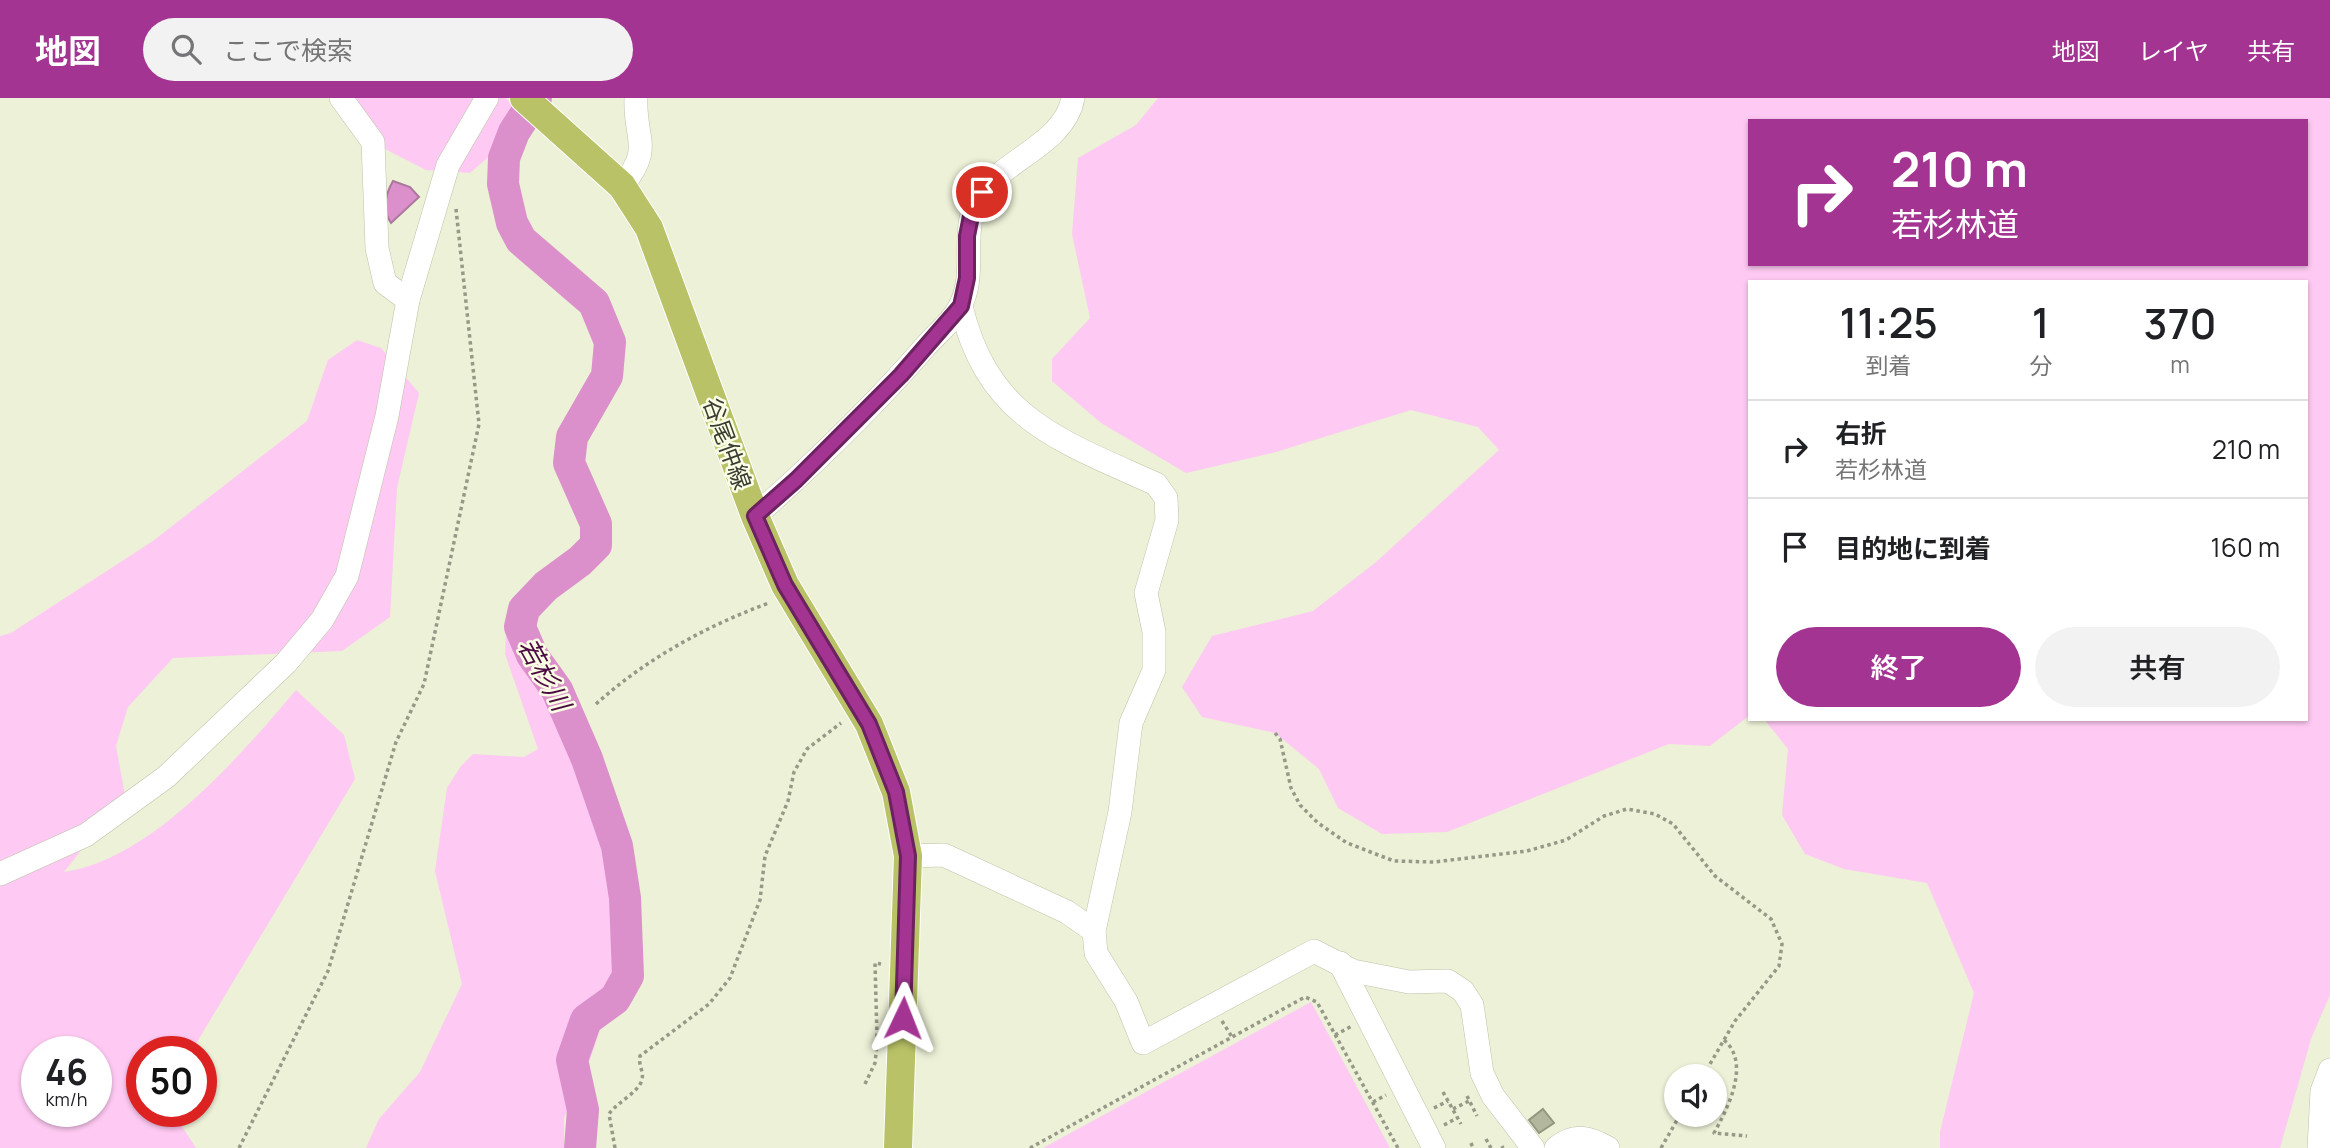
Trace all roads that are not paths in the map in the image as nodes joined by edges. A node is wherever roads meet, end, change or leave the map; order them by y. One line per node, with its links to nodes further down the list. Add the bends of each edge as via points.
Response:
1 (341, 98): 7 (street, via 373,142 377,248 384,283)
2 (487, 98): 7 (street, via 446,174)
3 (524, 98): 6 (main road, 谷尾仲線)
4 (636, 98): 6 (street, via 642,149 636,168)
5 (1073, 98): 8 (street, via 1055,130 982,192 967,236 967,278)
6 (622, 186): 9 (main road, 谷尾仲線, via 649,228)
7 (408, 300): 11 (street, via 387,416 346,576 322,620 286,663 166,778 86,835)
8 (961, 306): 9 (street, via 901,375); 12 (street, via 981,364 995,387 1024,417 1156,484 1166,498 1167,520 1146,593 1154,632 1154,670 1131,723 1120,813)
9 (755, 516): 10 (main road, 谷尾仲線, via 792,597 861,710 896,792)
10 (908, 856): 12 (street, via 944,855 1067,912); 15 (main road, 谷尾仲線)
11 (0, 874)
12 (1094, 931): 13 (street, via 1096,953 1126,1001 1143,1044 1314,951)
13 (1340, 963): 16 (street); 17 (street, via 1353,971 1409,982 1448,981 1463,991 1472,1005 1482,1073 1493,1096)
14 (2330, 1070): 20 (street, via 2322,1091)
15 (898, 1148)
16 (1434, 1148)
17 (1533, 1148)
18 (1556, 1148): 19 (street, via 1574,1138 1591,1138)
19 (1608, 1148)
20 (2319, 1148)

